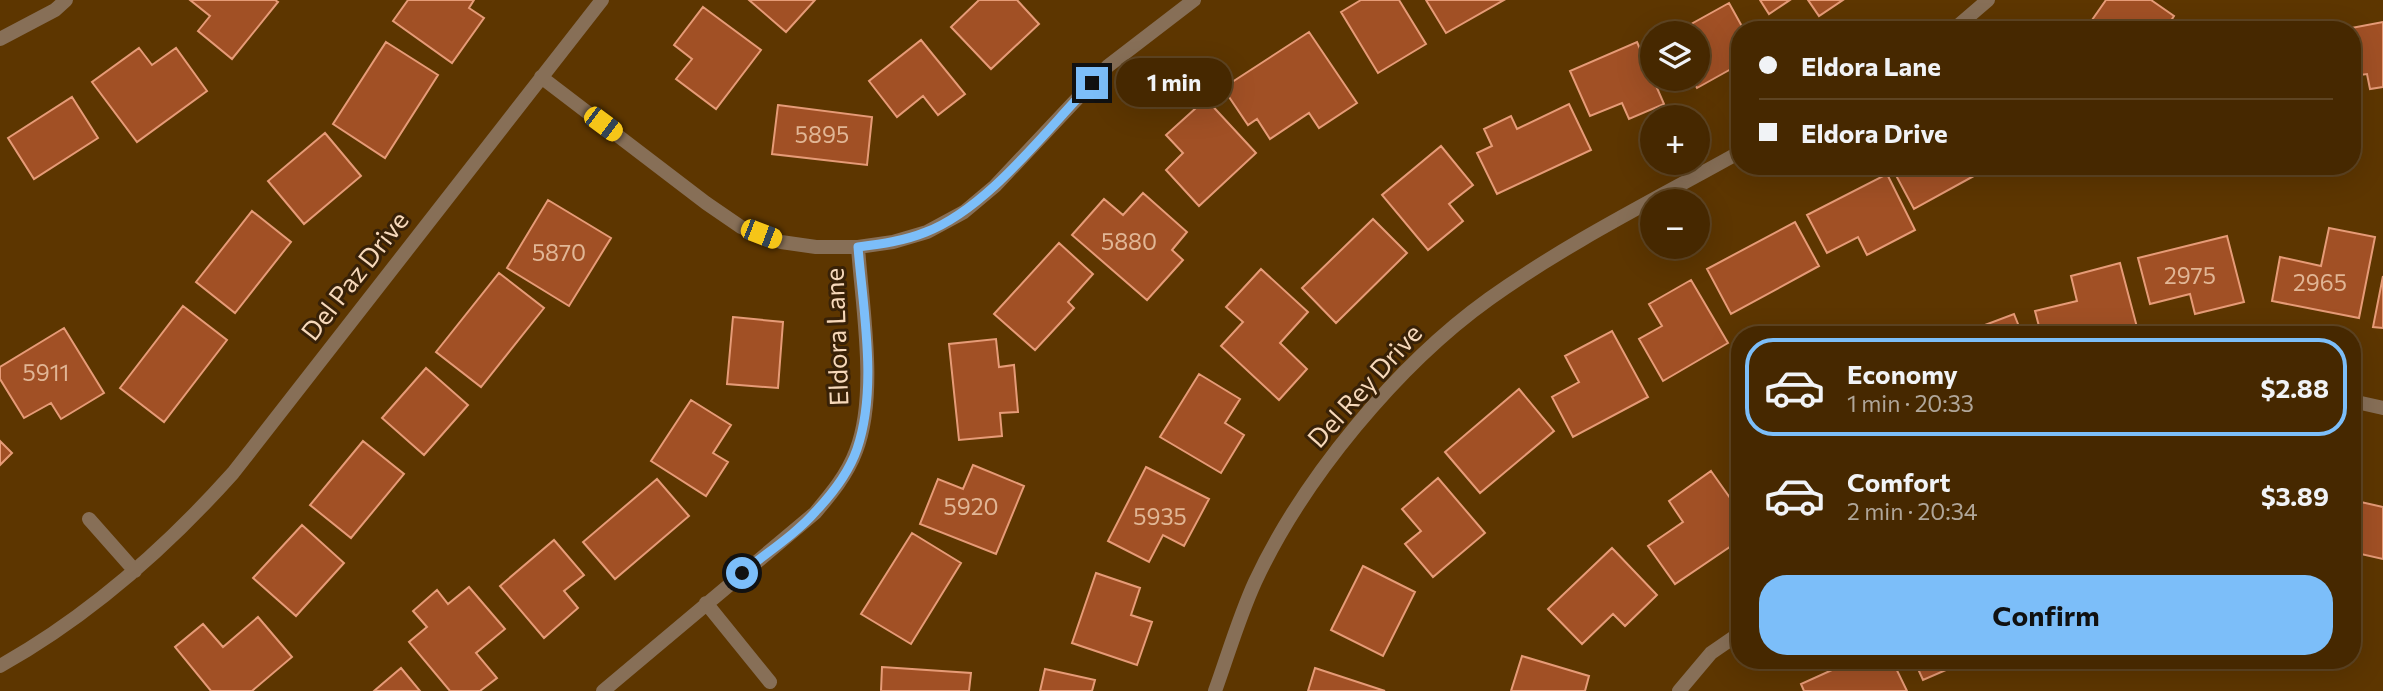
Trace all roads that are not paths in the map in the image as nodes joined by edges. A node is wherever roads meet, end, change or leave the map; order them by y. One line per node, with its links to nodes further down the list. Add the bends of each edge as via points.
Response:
1 (66, 0): 6 (street)
2 (602, 0): 7 (street, Del Paz Drive)
3 (1194, 0): 9 (street, via 1108,66 995,186 964,212 928,232)
4 (1988, 0): 5 (street)
5 (1966, 21)
6 (0, 39)
7 (541, 77): 9 (street, via 741,227 781,242); 13 (street, Del Paz Drive, via 233,473)
8 (1731, 157): 19 (street, Del Rey Drive, via 1551,258 1488,299 1414,362 1325,466 1289,522 1256,581)
9 (858, 247): 14 (street, Eldora Lane, via 867,374 857,450 842,480 815,513)
10 (2361, 403): 11 (street)
11 (2383, 408)
12 (89, 519): 13 (street)
13 (135, 571): 16 (street, Del Paz Drive, via 68,624)
14 (706, 603): 17 (street); 18 (street, Eldora Lane)
15 (1731, 639): 20 (street, via 1711,653)
16 (0, 666)
17 (770, 682)
18 (603, 691)
19 (1215, 691)
20 (1679, 691)

